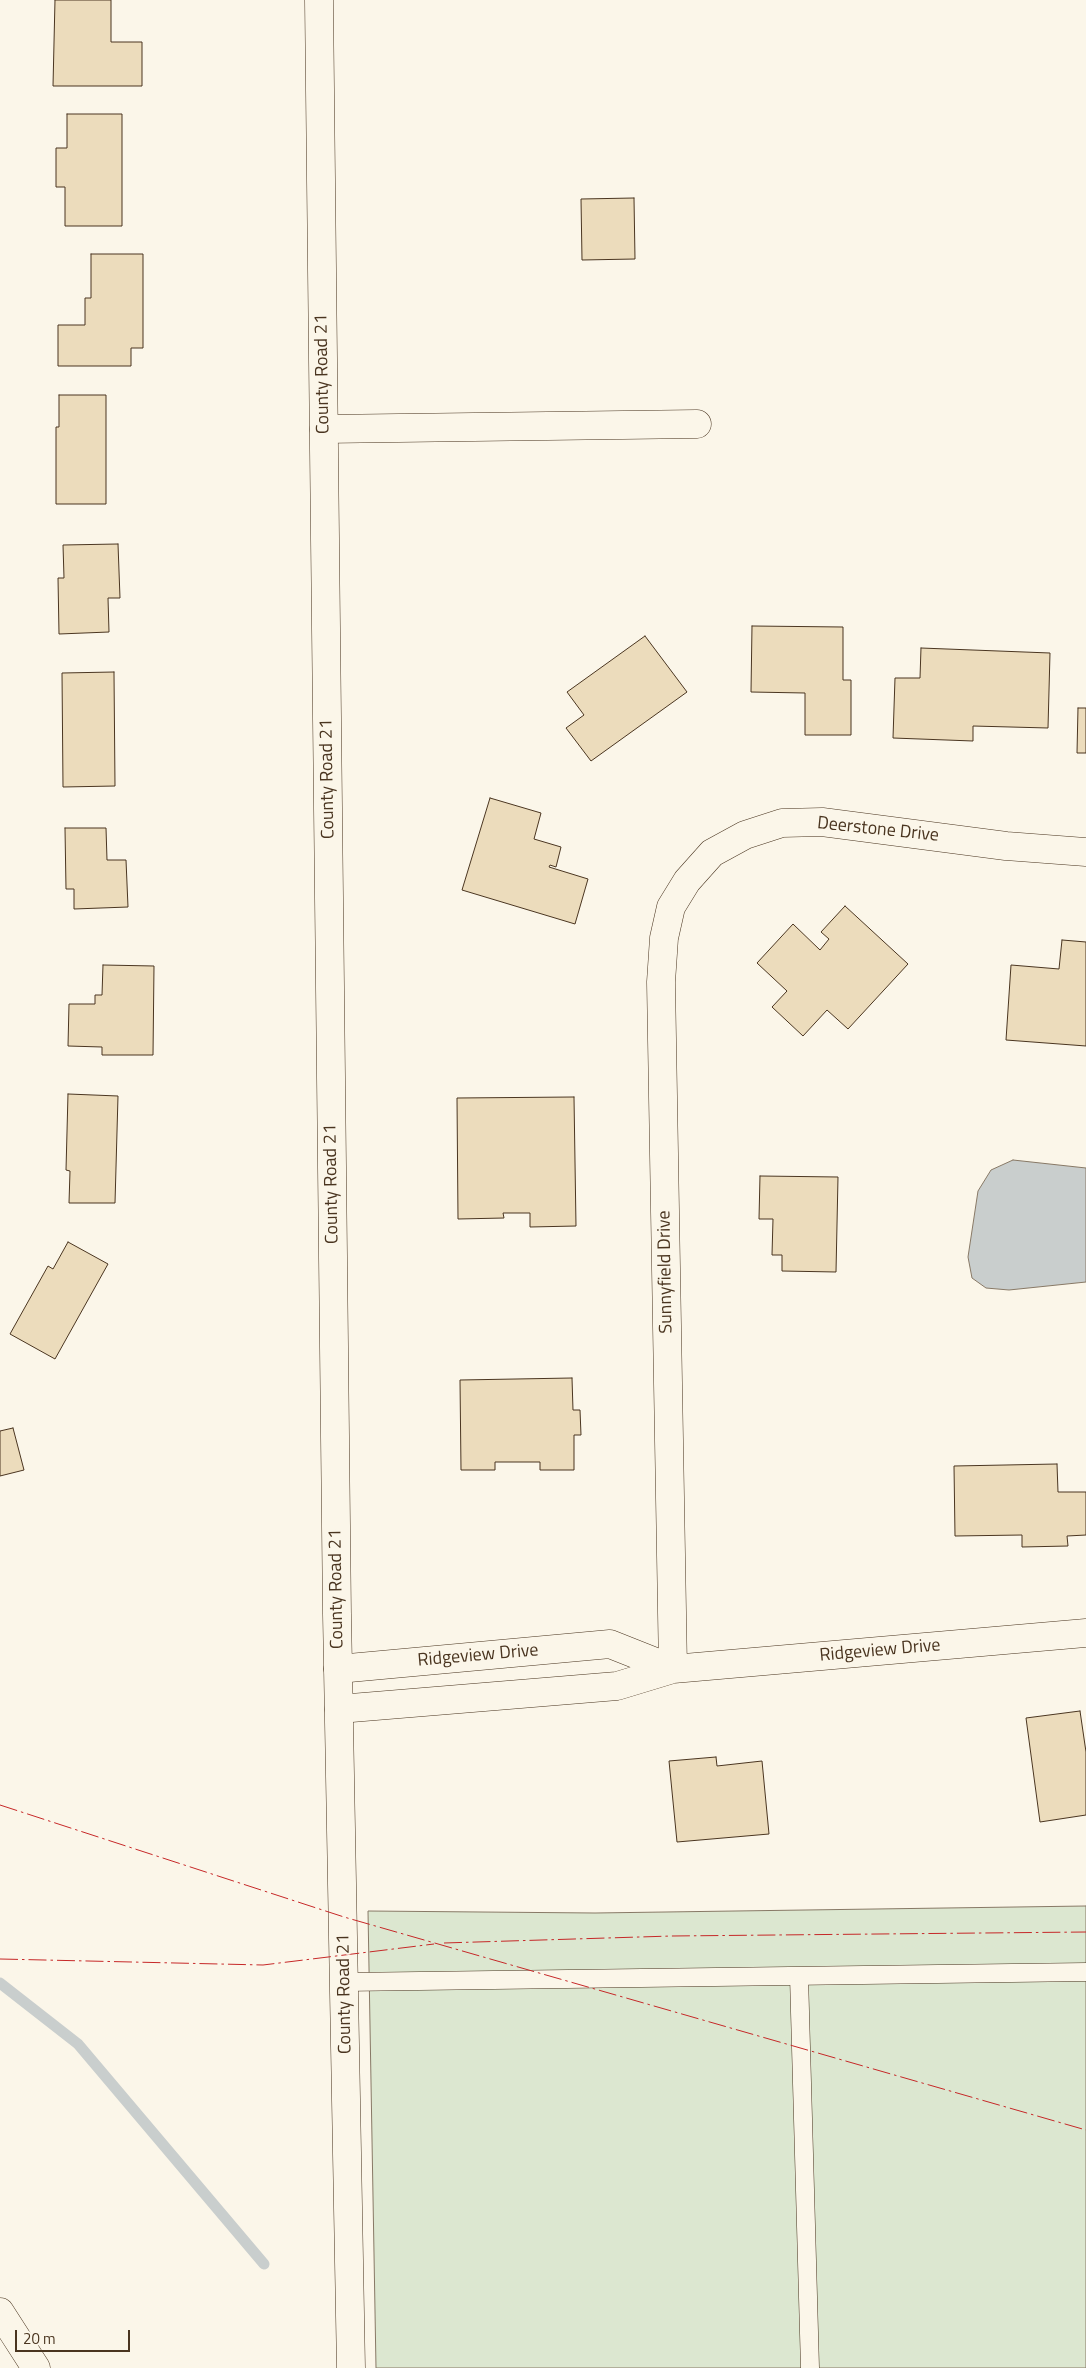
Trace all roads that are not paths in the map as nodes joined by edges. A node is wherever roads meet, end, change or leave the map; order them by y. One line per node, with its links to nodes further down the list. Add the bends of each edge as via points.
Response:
1 (319, 0): 3 (street, County Road 21)
2 (697, 424): 3 (street)
3 (324, 429): 7 (street, County Road 21)
4 (1086, 852): 5 (street, Deerstone Drive, via 1006,846 822,822 782,823 745,835 712,853)
5 (688, 881): 8 (street, Sunnyfield Drive, via 671,907 664,938 661,982)
6 (1086, 1633): 8 (street, Ridgeview Drive)
7 (338, 1669): 8 (street, Ridgeview Drive, via 610,1644); 9 (street, County Road 21)
8 (673, 1669): 9 (street, Ridgeview Drive, via 617,1686)
9 (339, 1709): 12 (street, County Road 21)
10 (1086, 1972): 11 (lane)
11 (799, 1976): 12 (lane); 16 (lane)
12 (345, 1982): 15 (street, County Road 21)
13 (0, 2312): 14 (street)
14 (36, 2368)
15 (351, 2368)
16 (810, 2368)

